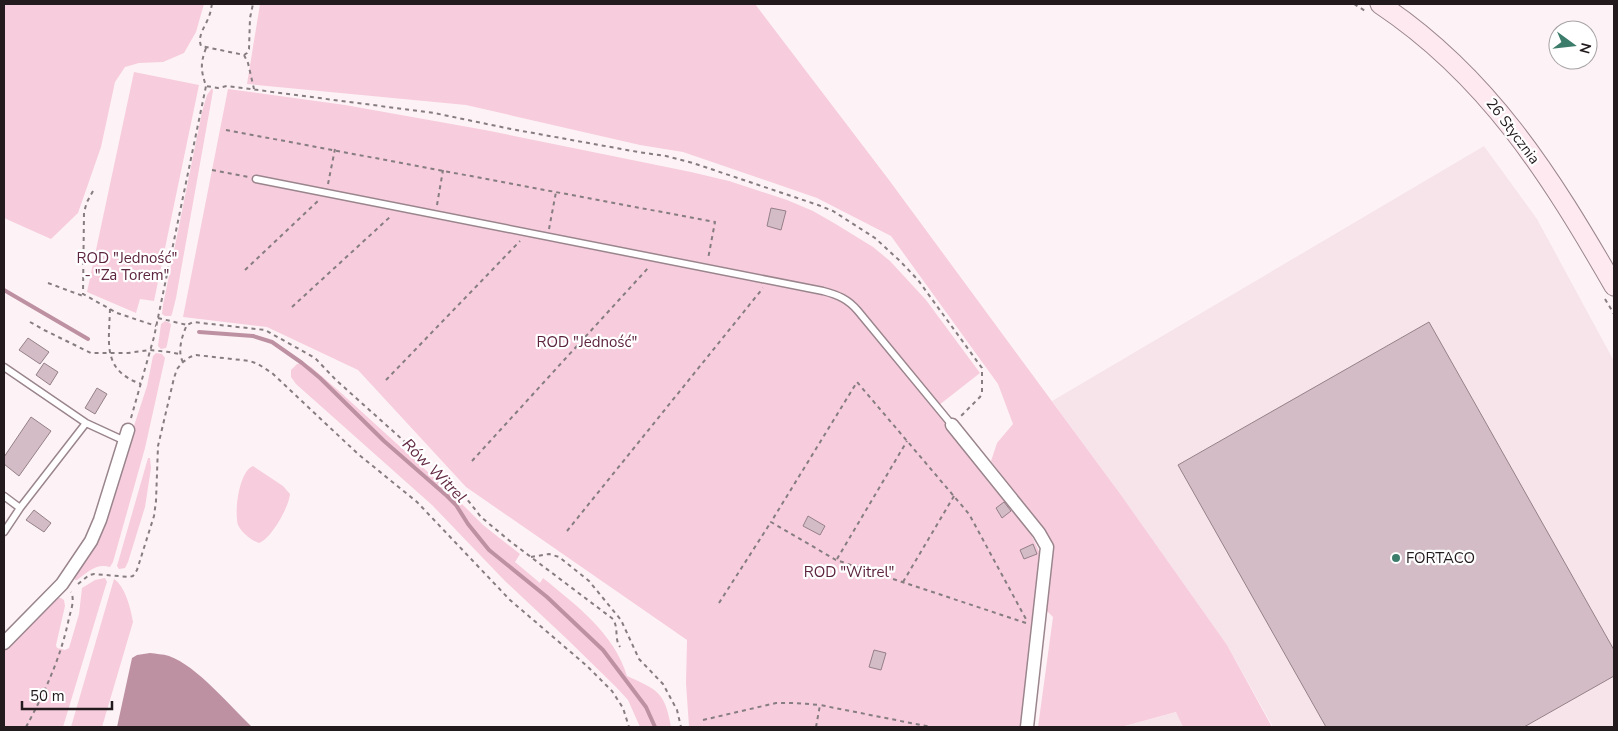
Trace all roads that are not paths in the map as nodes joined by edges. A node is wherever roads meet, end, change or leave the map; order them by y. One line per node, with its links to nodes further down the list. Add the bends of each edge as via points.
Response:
1 (1376, 10): 3 (street, 26 Stycznia, via 1442,52 1491,101 1571,212)
2 (256, 179): 6 (lane, via 838,295 850,302)
3 (1610, 292)
4 (4, 367): 5 (lane)
5 (86, 423): 7 (lane); 9 (lane)
6 (952, 425): 12 (street, via 1039,532 1047,547)
7 (126, 436): 11 (street, via 96,530 66,587)
8 (4, 496): 9 (lane)
9 (20, 508): 10 (lane)
10 (4, 532)
11 (4, 643)
12 (1027, 727)

